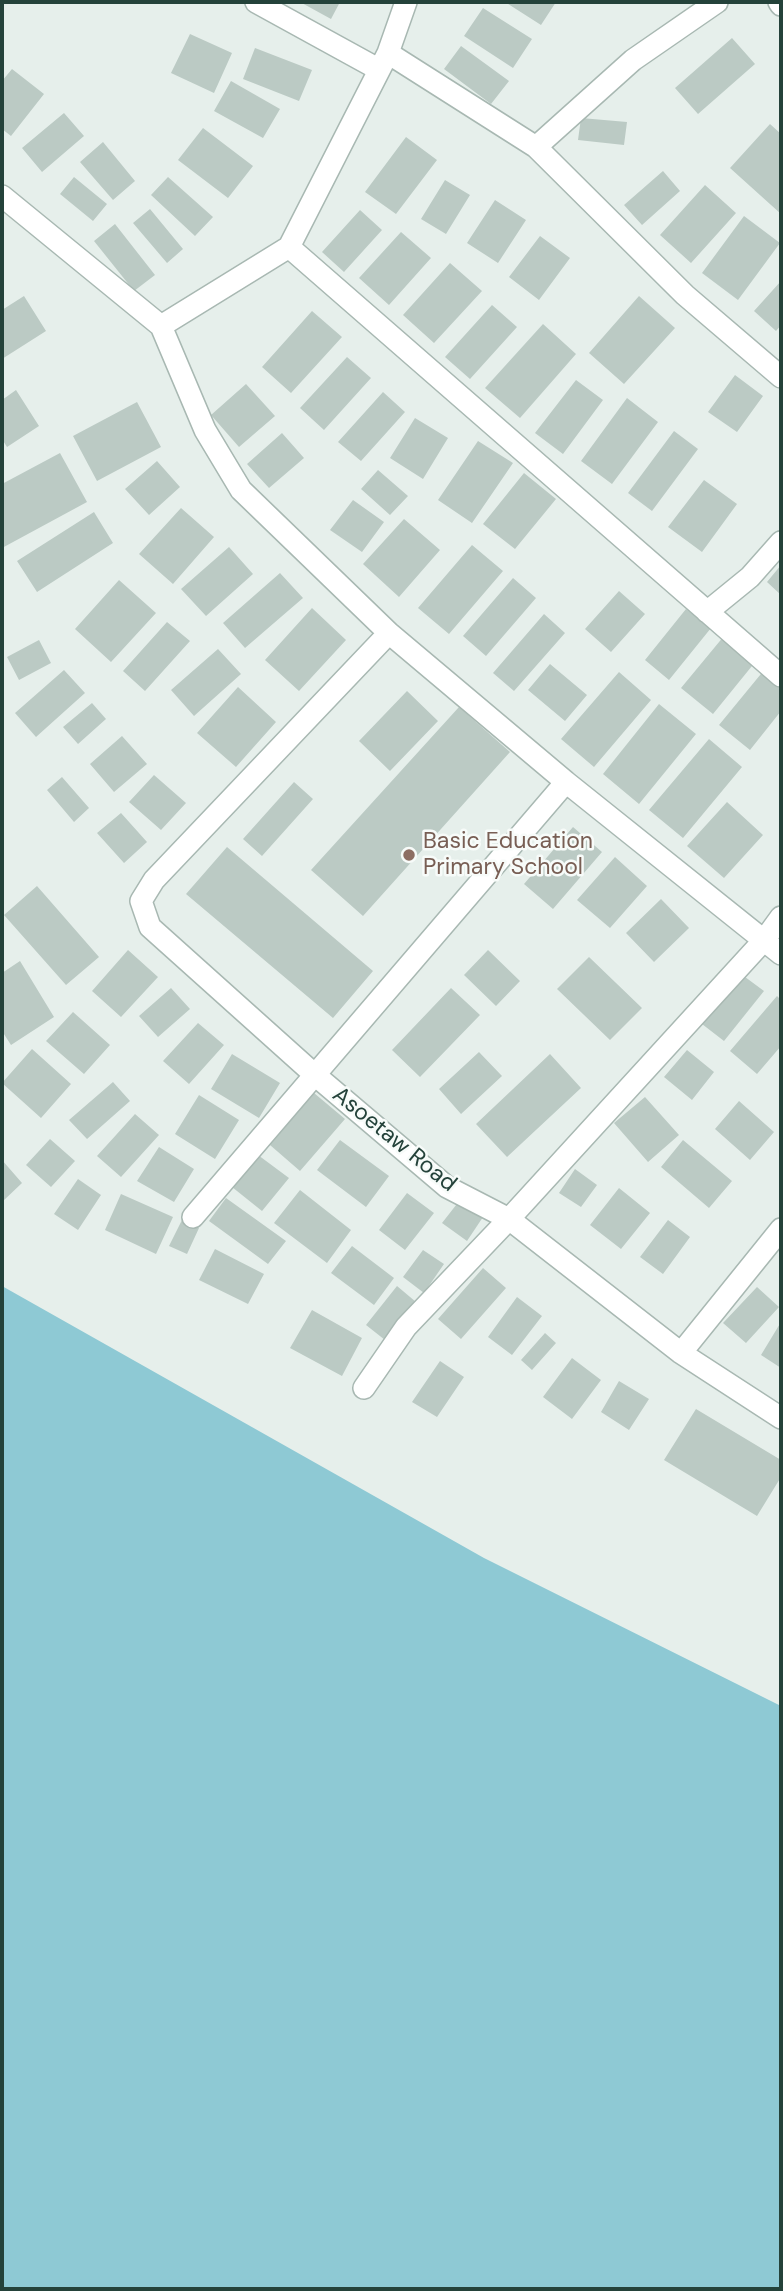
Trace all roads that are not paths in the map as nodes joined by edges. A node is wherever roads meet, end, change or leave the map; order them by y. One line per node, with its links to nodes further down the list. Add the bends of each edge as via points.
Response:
1 (257, 2): 4 (street)
2 (406, 2): 4 (street)
3 (717, 2): 5 (street, via 634,60)
4 (383, 61): 5 (street); 7 (street)
5 (536, 147): 9 (street, via 685,295)
6 (2, 196): 8 (street)
7 (289, 247): 8 (street); 11 (street)
8 (161, 326): 12 (street, via 205,430 241,490)
9 (781, 377)
10 (781, 542): 11 (street, via 750,578)
11 (707, 612): 13 (street)
12 (389, 633): 14 (street); 18 (street, Asoetaw Road, via 154,880 141,901 149,927)
13 (781, 676)
14 (566, 782): 16 (street); 18 (street)
15 (781, 917): 16 (street)
16 (765, 939): 17 (street); 20 (street)
17 (781, 954)
18 (315, 1074): 19 (street); 20 (street, Asoetaw Road, via 447,1187)
19 (193, 1217)
20 (509, 1219): 22 (street, Asoetaw Road); 23 (street, via 406,1327)
21 (781, 1229): 22 (street)
22 (681, 1353): 24 (street, Asoetaw Road)
23 (364, 1388)
24 (781, 1418)

